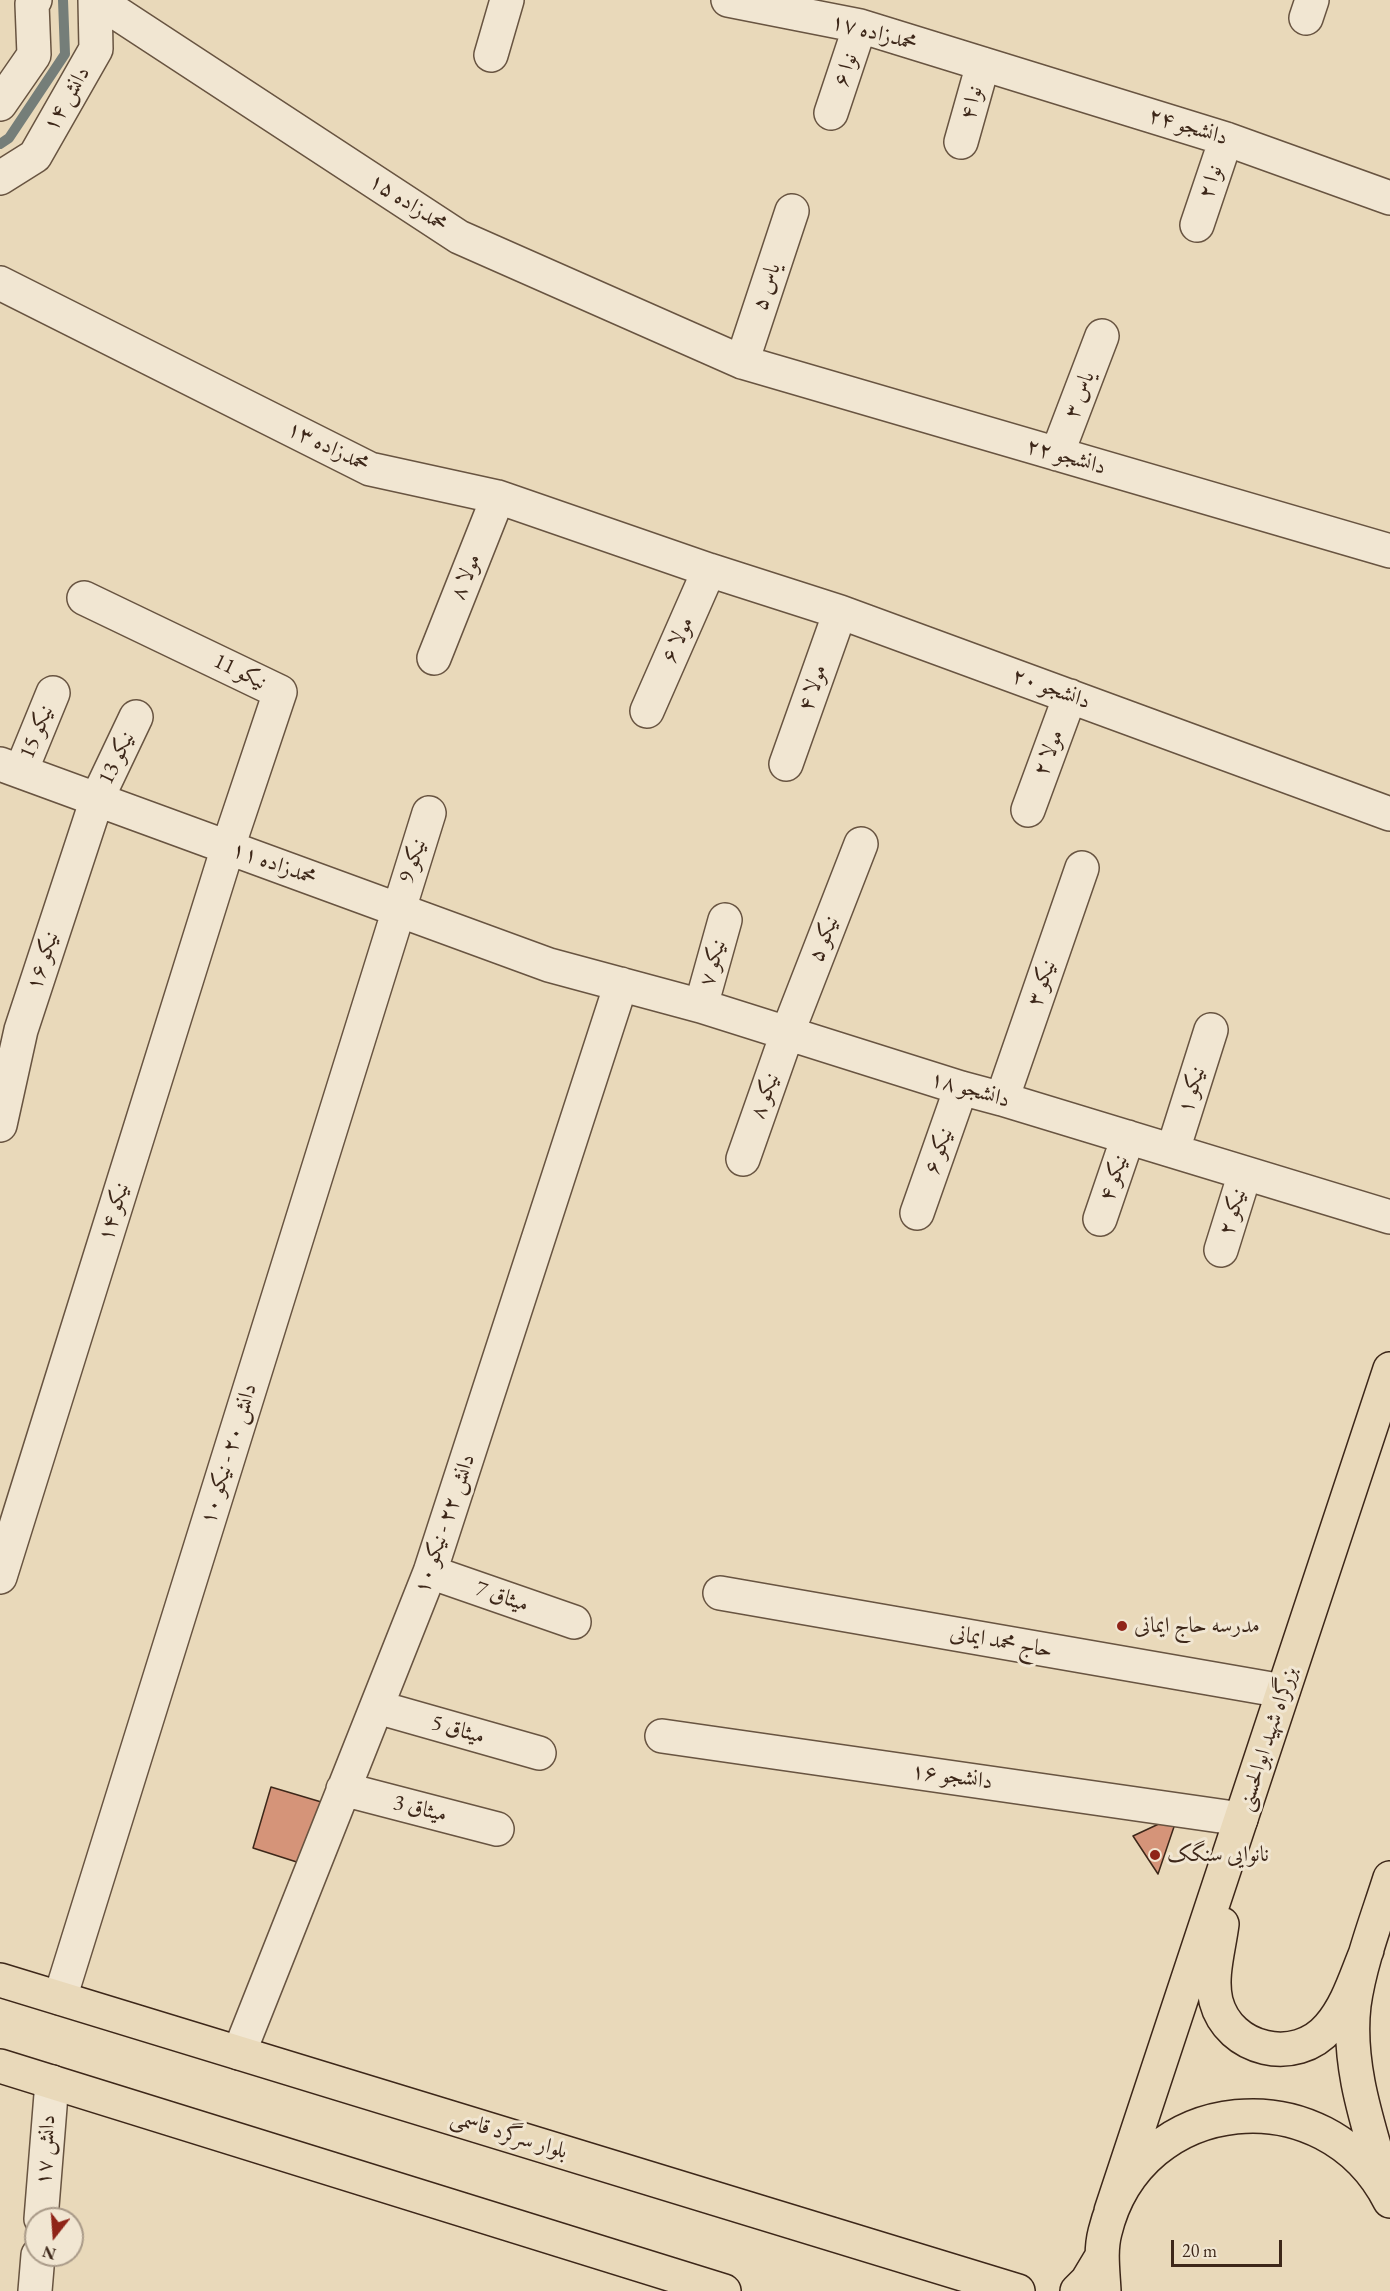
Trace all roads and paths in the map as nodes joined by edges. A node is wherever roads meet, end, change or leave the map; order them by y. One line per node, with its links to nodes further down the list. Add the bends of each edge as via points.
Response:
1 (35, 0): 8 (street, via 34,55)
2 (96, 0): 12 (street, دانش ۱۴, via 96,49 34,156); 18 (street, محمدزاده ۱۵, via 459,237)
3 (507, 0): 6 (street)
4 (728, 0): 5 (street, محمدزاده ۱۷)
5 (860, 27): 7 (street, محمدزاده ۱۷); 9 (street, نوا ۶)
6 (491, 55)
7 (983, 64): 10 (street, دانشجو ۲۴); 11 (street, نوا ۴)
8 (0, 104)
9 (831, 113)
10 (1226, 139): 13 (street, دانشجو ۲۴); 15 (street, نوا ۲)
11 (962, 142)
12 (0, 178)
13 (1390, 198)
14 (792, 211): 18 (street, یاس ۵)
15 (1197, 225)
16 (0, 283): 20 (street, محمدزاده ۱۳, via 370,469)
17 (1102, 336): 19 (street, یاس ۳)
18 (742, 362): 19 (street, دانشجو ۲۲)
19 (1058, 454): 21 (street, دانشجو ۲۲)
20 (498, 497): 22 (street, محمدزاده ۱۳); 25 (street, مولا ۸)
21 (1390, 551)
22 (709, 570): 24 (street, دانشجو ۲۰); 28 (street, مولا ۶)
23 (84, 598): 37 (street, نیکو 11, via 280,692)
24 (840, 612): 27 (street, دانشجو ۲۰); 30 (street, مولا ۴)
25 (434, 658)
26 (53, 693): 31 (street, نیکو 15)
27 (1070, 696): 33 (street, مولا ۲); 35 (street, دانشجو ۲۰)
28 (647, 711)
29 (136, 717): 32 (street, نیکو 13)
30 (786, 764)
31 (11, 767): 32 (street, محمدزاده ۱۱)
32 (97, 799): 37 (street, محمدزاده ۱۱); 48 (street, نیکو ۱۶, via 21,1030)
33 (1028, 810)
34 (429, 813): 39 (street, نیکو 9)
35 (1390, 814)
36 (861, 844): 45 (street, نیکو ۵)
37 (228, 847): 39 (street, محمدزاده ۱۱); 59 (street, نیکو ۱۴)
38 (1082, 868): 47 (street, نیکو ۳)
39 (398, 910): 41 (street, محمدزاده ۱۱); 72 (street, دانش ۲۰ - نیکو ۱۰)
40 (725, 920): 43 (street, نیکو ۷)
41 (549, 965): 42 (street, دانشجو ۱۸)
42 (621, 984): 43 (street, دانشجو ۱۸); 58 (street, دانش ۲۲ - نیکو ۱۰)
43 (701, 1006): 45 (street, دانشجو ۱۸)
44 (1210, 1030): 50 (street, نیکو ۱)
45 (788, 1034): 46 (street, دانشجو ۱۸); 51 (street, نیکو ۸)
46 (961, 1088): 47 (street, دانشجو ۱۸); 53 (street, نیکو ۶)
47 (1002, 1099): 49 (street, دانشجو ۱۸)
48 (0, 1125)
49 (1128, 1137): 50 (street, دانشجو ۱۸); 55 (street, نیکو ۴)
50 (1173, 1150): 52 (street, دانشجو ۱۸)
51 (743, 1159)
52 (1245, 1173): 54 (street, دانشجو ۱۸); 56 (street, نیکو ۲)
53 (917, 1213)
54 (1390, 1218)
55 (1100, 1219)
56 (1221, 1250)
57 (1390, 1369): 62 (main road, بزرگراه شهید ابوالحسنی)
58 (430, 1572): 61 (street, میثاق 7); 63 (street, دانش ۲۲ - نیکو ۱۰)
59 (0, 1576)
60 (720, 1593): 62 (street, حاج محمد ایمانی)
61 (574, 1622)
62 (1283, 1691): 67 (main road, بزرگراه شهید ابوالحسنی)
63 (377, 1707): 65 (street, میثاق 5); 66 (street, دانش ۲۲ - نیکو ۱۰)
64 (663, 1736): 67 (street, دانشجو ۱۶)
65 (539, 1752)
66 (343, 1790): 68 (street, میثاق 3); 73 (street, دانش ۲۲ - نیکو ۱۰)
67 (1241, 1819): 70 (main road, via 1214,1981 1220,2011 1237,2035 1274,2050 1294,2049 1312,2042 1328,2030 1341,2012); 78 (main road, بزرگراه شهید ابوالحسنی)
68 (497, 1829)
69 (1390, 1878): 70 (main road)
70 (1367, 1950): 76 (main road, via 1354,2006 1353,2051 1366,2119)
71 (0, 1980): 72 (main road, بلوار سرگرد قاسمی)
72 (60, 1998): 73 (main road, بلوار سرگرد قاسمی)
73 (239, 2053): 83 (main road, بلوار سرگرد قاسمی)
74 (0, 2066): 75 (main road)
75 (52, 2082): 77 (street, دانش ۱۷); 82 (main road)
76 (1390, 2200): 78 (main road, via 1361,2160 1324,2132 1280,2117 1245,2115 1210,2120 1169,2140 1134,2171)
77 (42, 2207)
78 (1111, 2211): 79 (main road)
79 (1102, 2256): 84 (main road); 85 (main road)
80 (37, 2267): 81 (street)
81 (35, 2291)
82 (724, 2291)
83 (1018, 2291)
84 (1077, 2291)
85 (1104, 2291)

